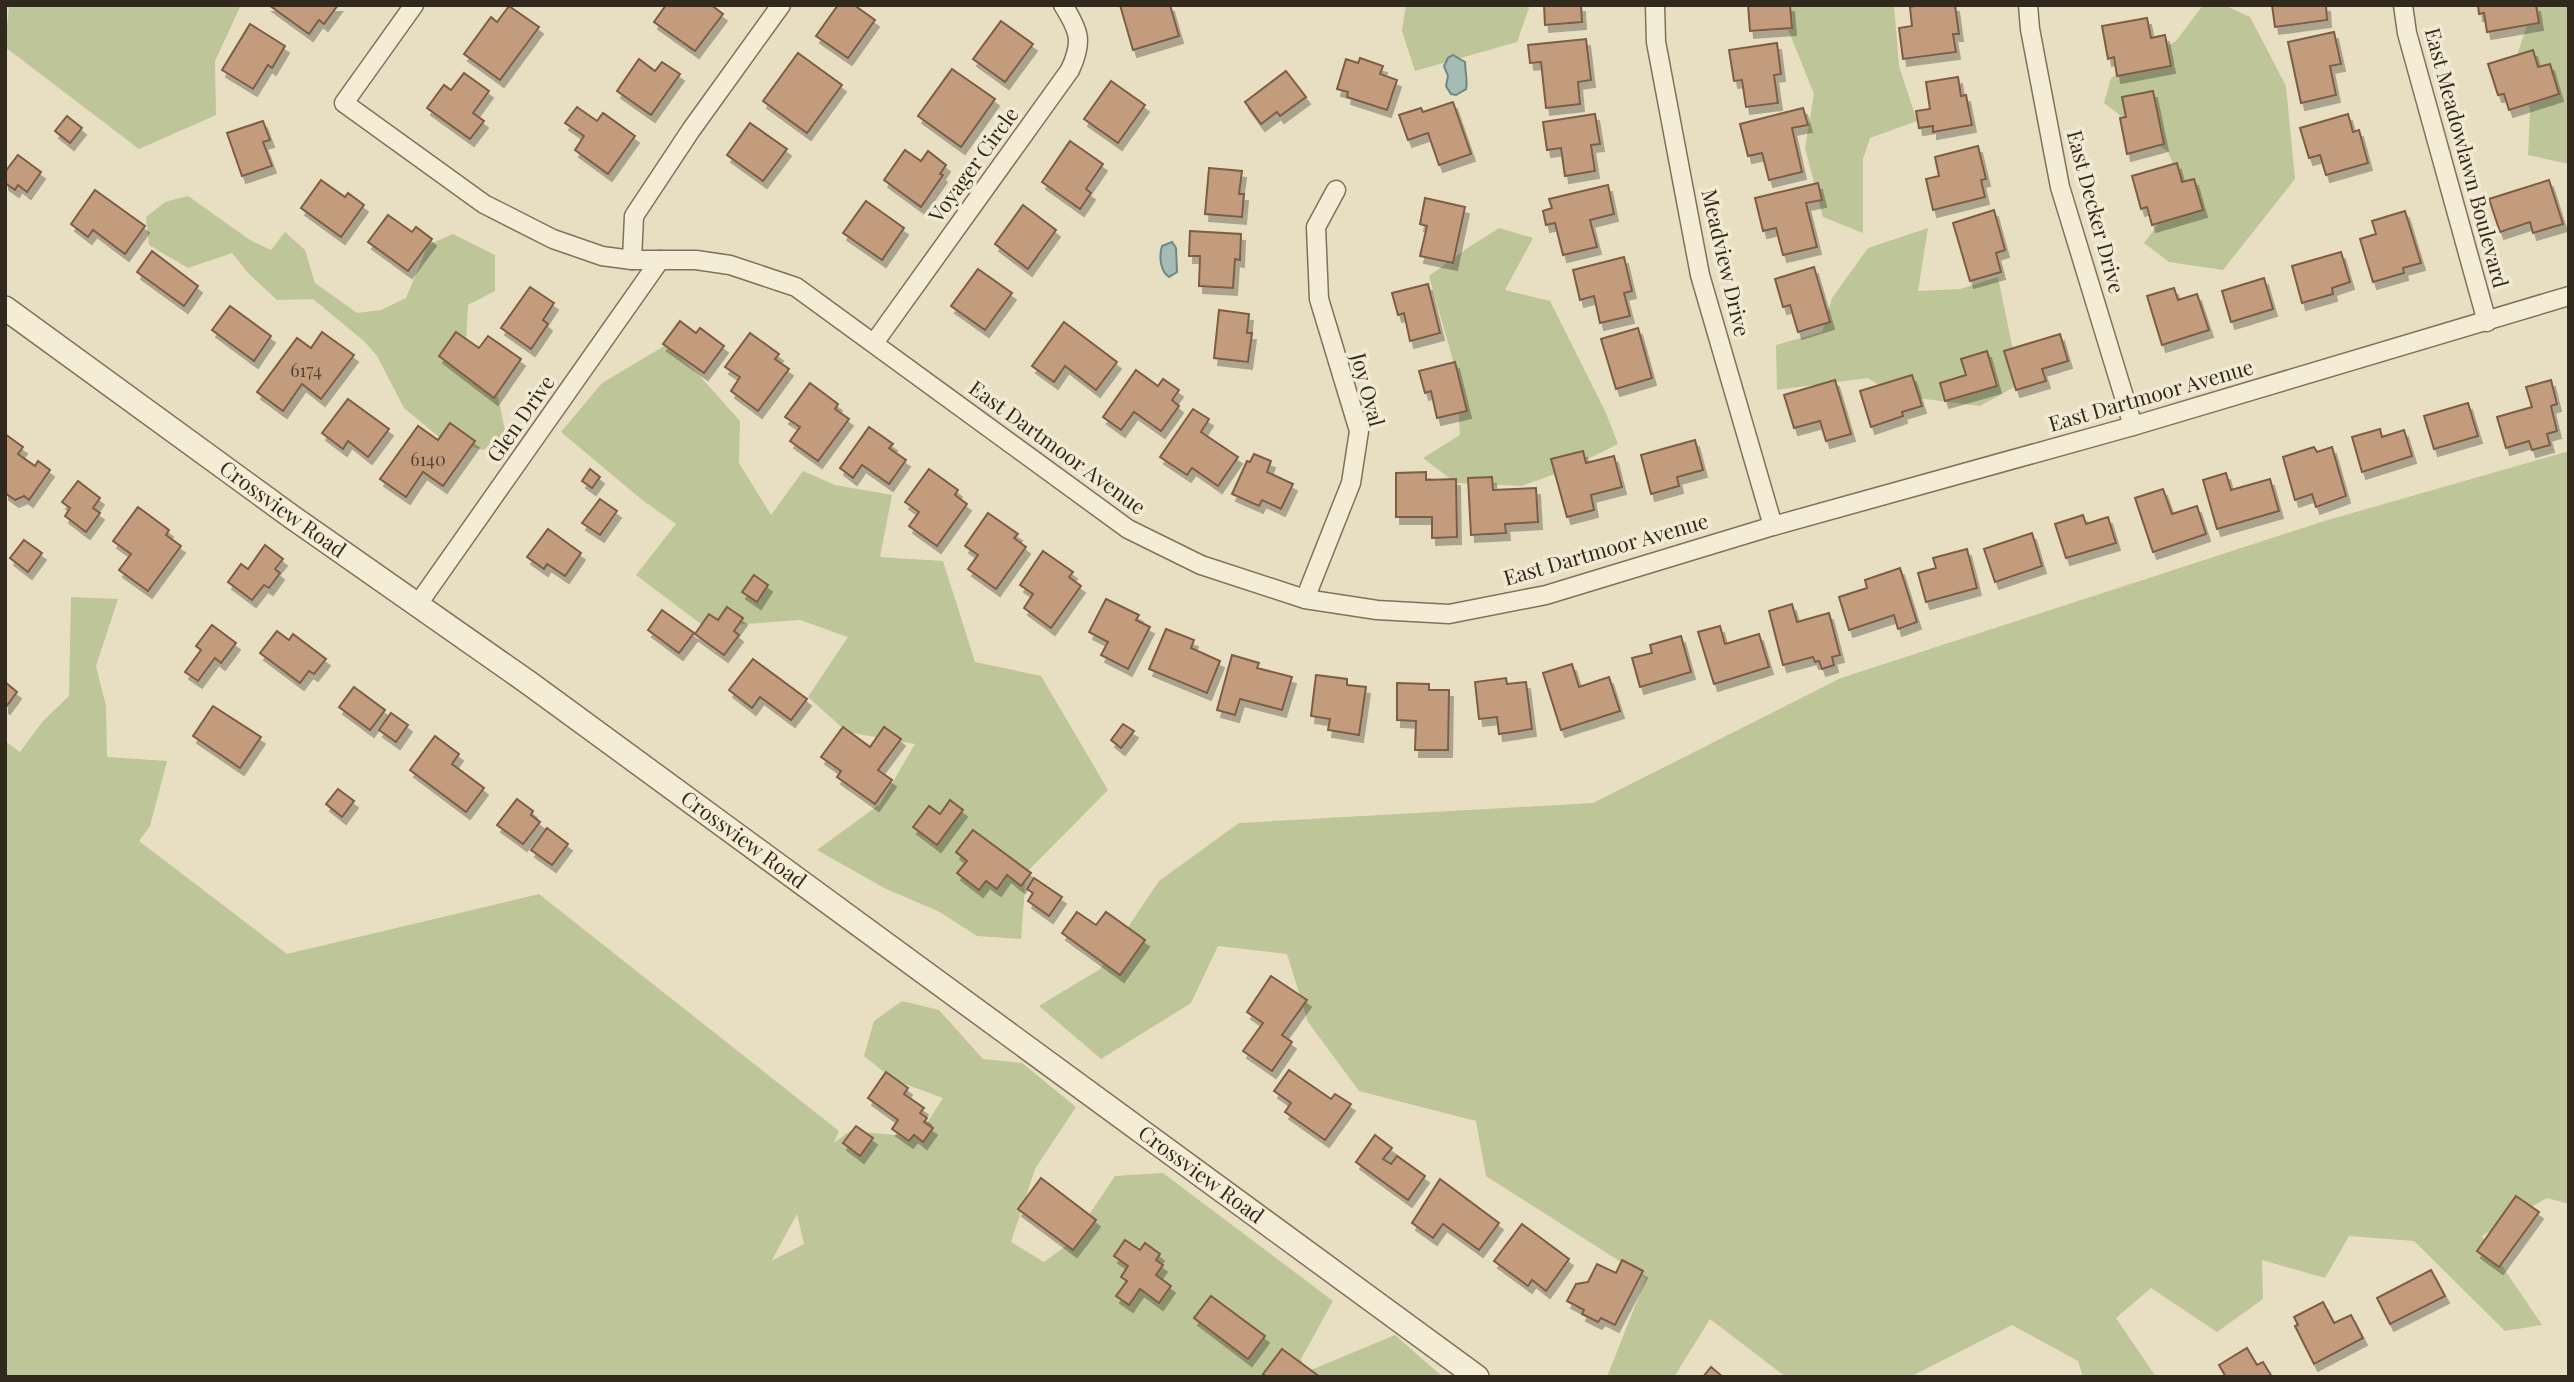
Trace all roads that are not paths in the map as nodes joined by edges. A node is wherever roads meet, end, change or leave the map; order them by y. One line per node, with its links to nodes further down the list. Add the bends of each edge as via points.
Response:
1 (414, 5): 8 (street, East Dartmoor Avenue, via 344,103 484,204 553,239 602,256)
2 (782, 5): 8 (street, via 634,216)
3 (1063, 5): 13 (street, Voyager Circle, via 1074,23 1079,50 1070,71)
4 (1655, 5): 15 (street, Meadview Drive, via 1656,42 1700,275)
5 (2028, 5): 14 (street, East Decker Drive, via 2060,187)
6 (2403, 5): 12 (street, East Meadowlawn Boulevard, via 2410,46)
7 (1336, 190): 16 (street, Joy Oval, via 1316,227 1319,299 1359,431 1351,483)
8 (632, 260): 9 (street, East Dartmoor Avenue)
9 (660, 260): 13 (street, East Dartmoor Avenue, via 730,265 796,287); 17 (street, Glen Drive)
10 (2569, 296): 12 (street, East Dartmoor Avenue)
11 (5, 308): 17 (street, Crossview Road)
12 (2487, 322): 14 (street, East Dartmoor Avenue)
13 (874, 343): 16 (street, East Dartmoor Avenue, via 1128,528 1201,565)
14 (2133, 426): 15 (street, East Dartmoor Avenue)
15 (1773, 526): 16 (street, East Dartmoor Avenue, via 1546,595 1449,614)
16 (1305, 599)
17 (418, 604): 18 (street, Crossview Road)
18 (1477, 1377)

